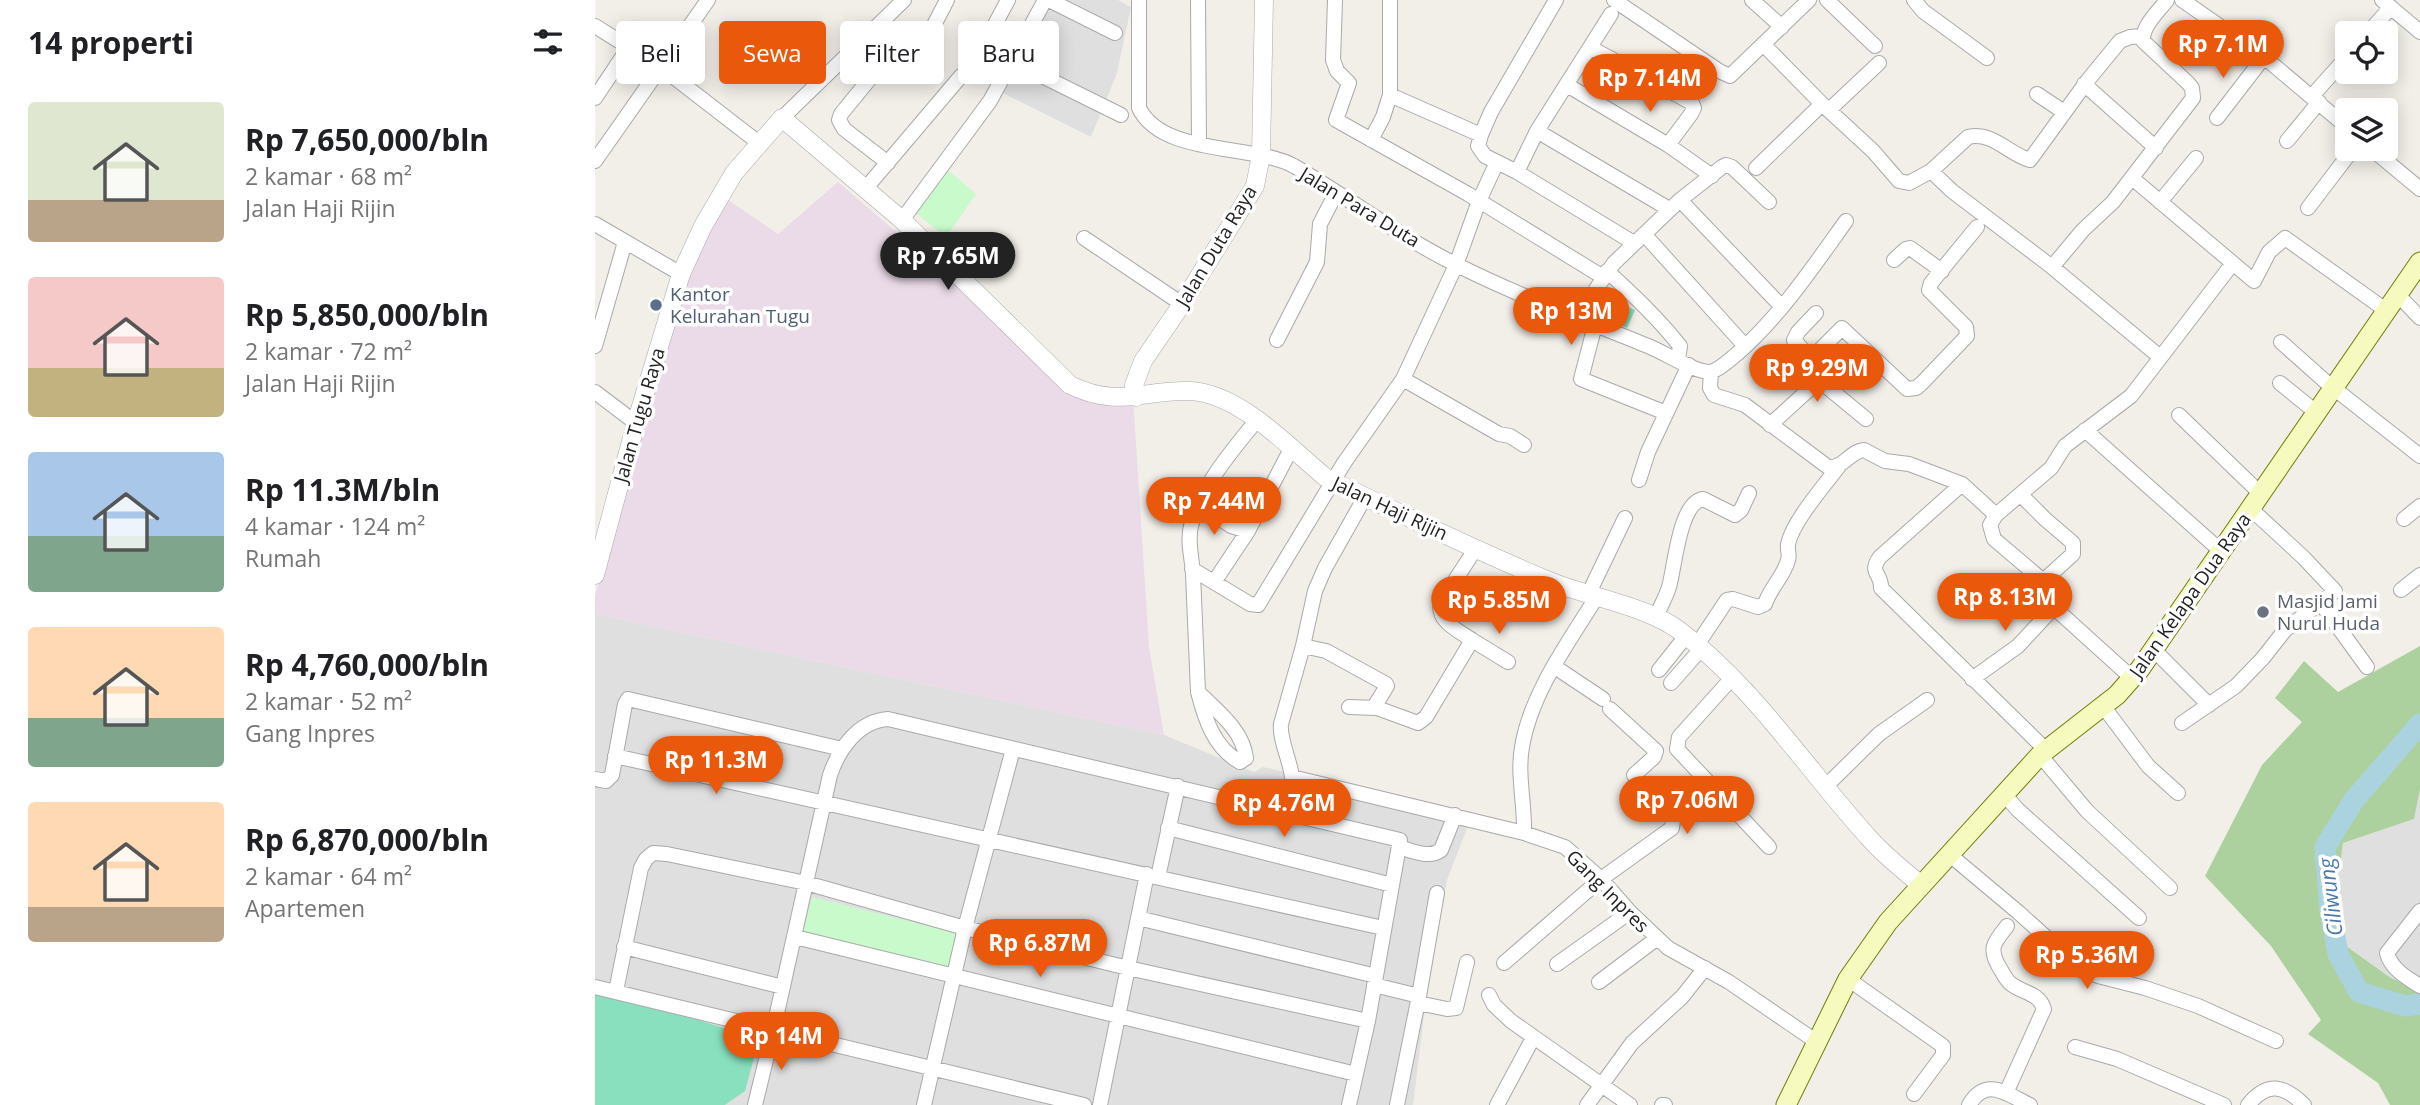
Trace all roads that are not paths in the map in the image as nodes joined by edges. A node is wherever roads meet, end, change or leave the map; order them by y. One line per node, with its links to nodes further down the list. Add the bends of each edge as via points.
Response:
1 (708, 0): 21 (street)
2 (904, 0): 58 (street)
3 (947, 0): 22 (street)
4 (1008, 0): 23 (street)
5 (1047, 0): 24 (street); 29 (street)
6 (1139, 0): 65 (street, Jalan Para Duta, via 1139,108 1148,121 1167,133)
7 (1198, 0): 65 (street)
8 (1264, 0): 68 (street, Jalan Duta Raya)
9 (1335, 0): 62 (street, via 1334,66 1349,83 1336,120)
10 (1390, 0): 50 (street)
11 (1556, 0): 61 (street)
12 (1752, 0): 27 (street)
13 (1809, 0): 27 (street)
14 (1827, 0): 34 (street)
15 (1914, 0): 38 (street)
16 (2167, 0): 31 (street)
17 (2182, 0): 37 (street)
18 (2387, 4): 25 (street); 28 (street)
19 (1634, 6): 20 (street); 33 (street, via 1730,76)
20 (1612, 7): 36 (street)
21 (694, 21)
22 (936, 21)
23 (997, 21)
24 (1035, 21)
25 (2376, 21)
26 (595, 26): 32 (street)
27 (1782, 27): 33 (street)
28 (2420, 32)
29 (1115, 33)
30 (595, 35): 35 (street)
31 (2142, 36): 49 (street, via 2120,41); 67 (street, via 2147,47 2193,92)
32 (616, 39)
33 (1763, 44): 54 (street)
34 (1875, 46)
35 (616, 48)
36 (1591, 48): 48 (street); 66 (street, via 1692,103 1691,114)
37 (2265, 57): 53 (street); 59 (street)
38 (1987, 58)
39 (1879, 62): 54 (street)
40 (616, 66): 52 (street)
41 (2335, 73): 53 (street)
42 (958, 80): 74 (street)
43 (651, 84): 70 (street)
44 (683, 84): 64 (street)
45 (865, 84): 74 (street, via 839,120 843,129)
46 (999, 84): 88 (street)
47 (1058, 84): 56 (street)
48 (1567, 85): 60 (street); 66 (street)
49 (2084, 85): 55 (street); 67 (street)
50 (1390, 94): 61 (street); 62 (street)
51 (2037, 94): 55 (street)
52 (595, 97)
53 (2315, 99): 57 (street); 63 (street)
54 (1826, 106): 75 (street); 76 (street, via 1899,181 1909,183)
55 (2064, 112): 76 (street, via 2030,160 1976,135)
56 (1121, 115)
57 (2335, 116)
58 (782, 118): 64 (street, Jalan Tugu Raya); 80 (street, Jalan Haji Rijin)
59 (2217, 118)
60 (1537, 131): 77 (street); 86 (street)
61 (1481, 135): 73 (street, via 1478,146)
62 (1371, 140): 83 (street)
63 (2287, 141)
64 (758, 143): 101 (street, Jalan Tugu Raya, via 728,182)
65 (1199, 144): 68 (street, Jalan Para Duta)
66 (1668, 145): 78 (street)
67 (2156, 148): 79 (street)
68 (1261, 155): 82 (street, Jalan Para Duta, via 1282,160); 104 (street, Jalan Duta Raya, via 1249,197)
69 (2196, 158): 85 (street)
70 (595, 161)
71 (2344, 161): 87 (street)
72 (2386, 161): 81 (street)
73 (1497, 162): 77 (street); 83 (street)
74 (888, 163): 80 (street)
75 (1756, 168)
76 (1931, 171): 99 (street)
77 (1517, 172): 93 (street)
78 (1712, 176): 84 (street, via 1730,166); 86 (street)
79 (2131, 178): 85 (street); 99 (street)
80 (866, 188): 88 (street, Jalan Haji Rijin)
81 (2420, 190)
82 (1336, 193): 98 (street, Jalan Para Duta); 110 (street, via 1320,224 1318,262)
83 (1479, 201): 98 (street); 102 (street)
84 (1769, 202)
85 (2160, 202): 97 (street)
86 (1674, 205): 93 (street); 105 (street)
87 (2308, 208)
88 (902, 220): 123 (street, Jalan Haji Rijin, via 1070,386 1098,395)
89 (1846, 221): 105 (street)
90 (595, 224): 94 (street)
91 (1977, 227): 100 (street)
92 (1084, 238): 104 (street)
93 (1639, 239): 102 (street); 113 (street)
94 (625, 242): 101 (street); 109 (street)
95 (1894, 260): 100 (street, via 1910,248)
96 (2420, 262): 103 (main road, Jalan Kelapa Dua Raya)
97 (2233, 263): 103 (street, via 2254,281 2265,258 2285,237); 114 (street)
98 (1456, 265): 108 (street, Jalan Para Duta); 118 (street)
99 (2052, 267): 114 (street)
100 (1942, 271): 115 (street, via 1929,290 1968,332 1916,388 1902,386 1838,324)
101 (681, 274): 129 (street, Jalan Tugu Raya)
102 (1605, 274): 108 (street); 116 (street, via 1650,311 1680,346)
103 (2392, 303): 107 (street); 121 (main road, Jalan Kelapa Dua Raya)
104 (1182, 304): 123 (street, Jalan Duta Raya, via 1139,369)
105 (1782, 307): 113 (street)
106 (1817, 313): 115 (street, via 1794,340)
107 (2420, 318)
108 (1589, 322): 116 (street, Jalan Para Duta); 124 (street, via 1581,379)
109 (598, 324): 112 (street)
110 (1277, 340)
111 (2281, 342): 121 (street)
112 (595, 346)
113 (1745, 346): 117 (street)
114 (2160, 358): 131 (street, via 2128,400)
115 (1811, 359): 120 (street, via 1798,374)
116 (1683, 362): 117 (street, Jalan Para Duta); 124 (street)
117 (1711, 372): 130 (street, via 1714,395 1745,405)
118 (1403, 379): 132 (street); 137 (street)
119 (2280, 383): 125 (street)
120 (1811, 386): 127 (street, via 1826,386); 130 (street)
121 (2333, 388): 125 (main road, Jalan Kelapa Dua Raya); 134 (street)
122 (595, 392): 129 (street)
123 (1136, 397): 128 (street, Jalan Haji Rijin, via 1206,393)
124 (1666, 412): 136 (street)
125 (2316, 413): 142 (main road, Jalan Kelapa Dua Raya)
126 (2179, 415): 142 (street)
127 (1866, 419)
128 (1256, 421): 133 (street, Jalan Haji Rijin); 143 (street)
129 (636, 423): 152 (street, Jalan Tugu Raya)
130 (1770, 425): 135 (street, via 1822,464)
131 (2085, 430): 140 (street); 150 (street)
132 (1524, 445)
133 (1291, 449): 137 (street, Jalan Haji Rijin); 148 (street)
134 (2420, 456)
135 (1839, 466): 138 (street, via 1860,449); 162 (street, via 1792,536 1788,561 1765,604 1758,607 1727,600)
136 (1639, 480)
137 (1334, 482): 141 (street, Jalan Haji Rijin); 154 (street, via 1258,605)
138 (1962, 484): 145 (street); 171 (street, via 1879,557 1874,568 1881,588)
139 (1749, 493): 160 (street, via 1735,515 1703,499 1693,505 1679,535 1668,591)
140 (2021, 495): 145 (street); 155 (street, via 2075,548)
141 (1366, 496): 149 (street, Jalan Haji Rijin); 163 (street, via 1319,581)
142 (2256, 501): 150 (main road, Jalan Kelapa Dua Raya); 158 (street, via 2335,591)
143 (1199, 503): 148 (street, via 1231,526); 151 (street, via 1190,528)
144 (2420, 506): 147 (street)
145 (1996, 515): 155 (street, via 1990,525 1994,539)
146 (1625, 518): 157 (street)
147 (2404, 519)
148 (1248, 531): 154 (street)
149 (1476, 548): 157 (street, Jalan Haji Rijin); 161 (street, via 1440,608 1444,619)
150 (2221, 552): 164 (main road, Jalan Kelapa Dua Raya)
151 (1192, 569): 154 (street); 173 (street)
152 (595, 575)
153 (2420, 575): 156 (street)
154 (1214, 582)
155 (2042, 582): 159 (street)
156 (2401, 590)
157 (1592, 596): 160 (street, Jalan Haji Rijin); 166 (street)
158 (2320, 602): 167 (street); 175 (street, via 2285,630 2236,686)
159 (2055, 606): 170 (street); 171 (street, via 2018,646)
160 (1656, 617): 162 (street, Jalan Haji Rijin)
161 (1472, 640): 165 (street); 178 (street, via 1422,722)
162 (1694, 643): 168 (street); 169 (street, Jalan Haji Rijin); 172 (street)
163 (1303, 646): 178 (street, via 1326,651 1386,684); 190 (street, Gang Inpres, via 1280,732 1292,777)
164 (2154, 650): 170 (main road, Jalan Kelapa Dua Raya); 175 (street)
165 (1509, 662)
166 (1555, 667): 192 (street, via 1532,713 1522,748); 198 (street, via 1607,704 1654,748 1655,755 1635,775 1673,821 1670,832)
167 (2367, 667)
168 (1659, 670)
169 (1731, 678): 186 (street, Jalan Haji Rijin); 195 (street, via 1679,737 1677,749)
170 (2132, 678): 176 (main road, Jalan Kelapa Dua Raya)
171 (1972, 679): 182 (street)
172 (1671, 682)
173 (1198, 692)
174 (1927, 700): 186 (street, via 1879,734)
175 (2209, 705): 179 (street)
176 (2103, 706): 182 (main road, Jalan Kelapa Dua Raya); 188 (street, via 2148,766)
177 (1349, 707): 178 (street)
178 (1374, 707)
179 (2182, 723)
180 (842, 749): 181 (street, via 869,723 887,719); 183 (street, via 628,699); 189 (street)
181 (1013, 749): 185 (street); 193 (street)
182 (2043, 753): 187 (main road, Jalan Kelapa Dua Raya); 202 (street, via 2087,811)
183 (615, 756): 184 (street, via 609,779); 189 (street)
184 (595, 779)
185 (1178, 786): 191 (street); 194 (street, via 1397,838)
186 (1825, 787): 201 (street, Jalan Haji Rijin, via 1870,839)
187 (2003, 793): 196 (main road, Jalan Kelapa Dua Raya); 207 (street)
188 (2178, 793)
189 (823, 801): 193 (street); 199 (street)
190 (1455, 815): 192 (street, Gang Inpres); 194 (street, via 1436,853 1426,855)
191 (1168, 828): 197 (street); 200 (street)
192 (1524, 833): 198 (street, Gang Inpres, via 1565,847)
193 (987, 841): 197 (street); 209 (street)
194 (1399, 847): 200 (street)
195 (1769, 847)
196 (1950, 855): 201 (main road, Jalan Kelapa Dua Raya); 233 (street, via 2076,968 2198,1006)
197 (1152, 875): 206 (street); 210 (street)
198 (1601, 879): 205 (street, Gang Inpres); 215 (street)
199 (806, 883): 209 (street); 211 (street); 213 (street, via 653,853 641,869)
200 (1392, 885): 210 (street)
201 (1921, 885): 220 (main road, Jalan Kelapa Dua Raya)
202 (2170, 888)
203 (1437, 892): 228 (street)
204 (2420, 911): 223 (street, via 2387,953 2397,970)
205 (1630, 912): 212 (street, Gang Inpres); 216 (street)
206 (1138, 918): 217 (street); 221 (street)
207 (2139, 918)
208 (2007, 926): 239 (street, via 1993,954 2007,981 2035,996 2043,1009)
209 (965, 928): 217 (street); 219 (street)
210 (1383, 928): 221 (street)
211 (795, 937): 219 (street); 225 (street)
212 (1657, 939): 218 (street, Gang Inpres); 222 (street)
213 (624, 947): 225 (street); 226 (street)
214 (1467, 962): 228 (street, via 1456,1008)
215 (1504, 964)
216 (1557, 964)
217 (1128, 968): 229 (street); 230 (street)
218 (1705, 968): 234 (street, Gang Inpres); 238 (street, via 1682,997 1639,1035)
219 (954, 976): 229 (street); 236 (street)
220 (1848, 979): 234 (main road, Jalan Kelapa Dua Raya); 240 (street, via 1943,1046 1943,1055)
221 (1375, 980): 228 (street); 230 (street)
222 (1599, 982)
223 (2420, 986)
224 (595, 987): 226 (street)
225 (783, 987): 231 (street)
226 (617, 990): 231 (street)
227 (1489, 995): 232 (street, via 1500,1012)
228 (1419, 1000): 246 (street)
229 (1118, 1016): 237 (street); 244 (street)
230 (1368, 1020): 237 (street)
231 (773, 1031): 236 (street); 241 (street)
232 (1533, 1038): 238 (street); 247 (street)
233 (2276, 1041)
234 (1817, 1042): 250 (main road, Jalan Kelapa Dua Raya)
235 (2075, 1047): 253 (street, via 2117,1059)
236 (932, 1070): 242 (street); 243 (street)
237 (1356, 1074): 245 (street)
238 (1600, 1084): 248 (street); 249 (street)
239 (2006, 1093): 251 (street, via 1983,1089); 252 (street)
240 (1914, 1094)
241 (755, 1105)
242 (924, 1105)
243 (1084, 1105)
244 (1100, 1105)
245 (1349, 1105)
246 (1397, 1105)
247 (1497, 1105)
248 (1587, 1105)
249 (1630, 1105)
250 (1786, 1105)
251 (1969, 1105)
252 (2030, 1105)
253 (2224, 1105)
254 (2248, 1105): 255 (street, via 2273,1088 2285,1089)
255 (2304, 1105)

